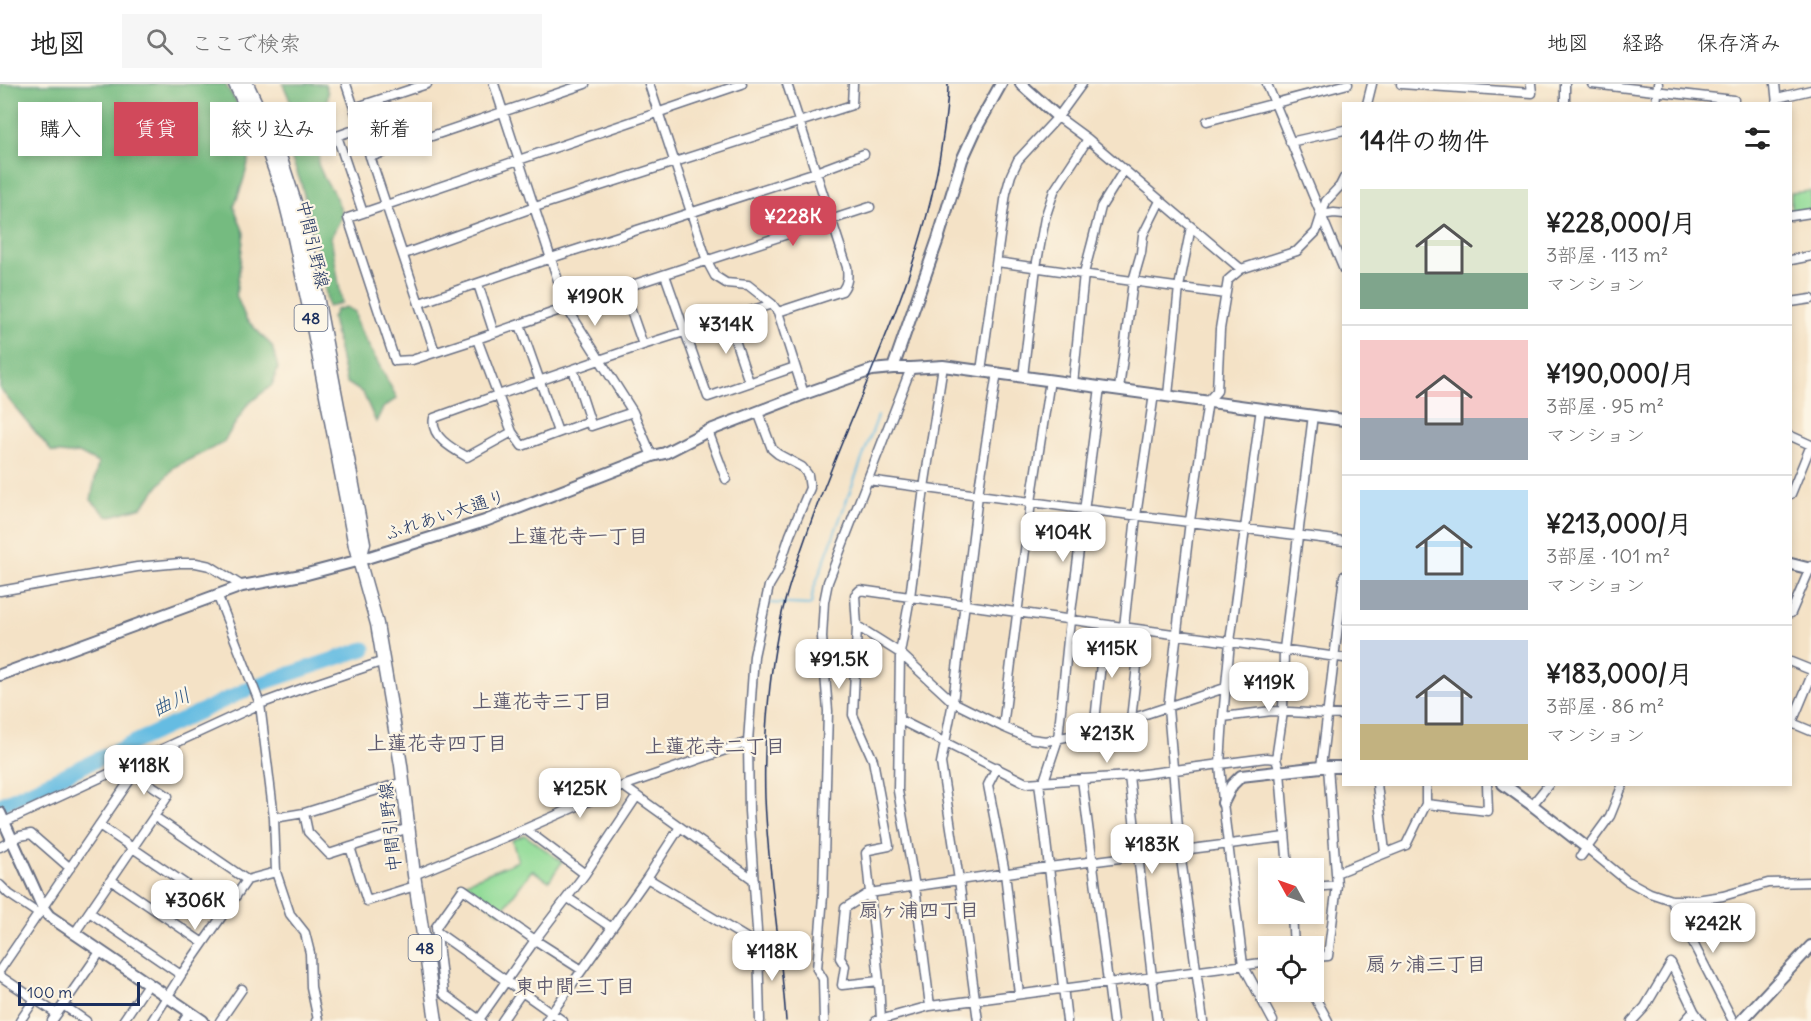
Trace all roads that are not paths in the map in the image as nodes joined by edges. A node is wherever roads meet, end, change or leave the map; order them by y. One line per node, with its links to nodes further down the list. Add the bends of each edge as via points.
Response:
1 (235, 84): 132 (main road, 中間引野線 / 48, via 283,193)
2 (247, 84): 132 (main road, 中間引野線 / 48, via 279,153 305,233 364,543)
3 (346, 84): 26 (street)
4 (427, 84): 27 (street)
5 (494, 84): 31 (street)
6 (585, 84): 31 (street)
7 (649, 84): 32 (street)
8 (742, 84): 32 (street)
9 (787, 84): 34 (street)
10 (853, 84): 34 (street, via 852,105)
11 (1001, 84): 91 (street, via 962,160)
12 (1021, 84): 33 (street)
13 (1082, 84): 33 (street)
14 (1267, 84): 30 (street)
15 (1348, 84): 30 (street)
16 (1372, 84): 28 (street)
17 (1401, 84): 18 (street, via 1532,93)
18 (1532, 84)
19 (1565, 84): 29 (street)
20 (1592, 84): 22 (street)
21 (1775, 84): 25 (street)
22 (1658, 88): 24 (street)
23 (1811, 90): 25 (street)
24 (1734, 100)
25 (1777, 101)
26 (352, 102)
27 (372, 102)
28 (1368, 102)
29 (1565, 102)
30 (1274, 103): 35 (street); 39 (street)
31 (503, 110): 41 (street); 42 (street)
32 (658, 112): 42 (street); 43 (street)
33 (1058, 117): 38 (street); 64 (street, via 1018,160 1011,175)
34 (799, 121): 43 (street); 45 (street)
35 (1207, 121)
36 (1342, 130): 39 (street)
37 (348, 132): 51 (street, via 337,136)
38 (1088, 139): 44 (street); 66 (street, via 1054,191)
39 (1290, 142): 55 (street)
40 (864, 154): 45 (street)
41 (370, 157): 48 (street)
42 (520, 159): 48 (street); 49 (street)
43 (674, 162): 49 (street); 52 (street)
44 (1125, 170): 47 (street); 68 (street, via 1101,207)
45 (816, 172): 52 (street); 57 (street)
46 (1342, 182): 55 (street, via 1326,201)
47 (1160, 201): 58 (street); 70 (street, via 1143,235)
48 (386, 204): 51 (street); 59 (street)
49 (535, 207): 59 (street); 61 (street)
50 (870, 207): 57 (street)
51 (363, 213): 87 (street, via 348,218 395,361 412,360)
52 (691, 213): 61 (street); 63 (street)
53 (1811, 213): 56 (street)
54 (1342, 214): 55 (street)
55 (1321, 215): 65 (street); 67 (street, via 1316,232 1297,251)
56 (1792, 216)
57 (831, 221): 63 (street); 80 (street, via 847,267 846,285 842,291)
58 (1191, 227): 67 (street); 72 (street)
59 (404, 254): 77 (street)
60 (1811, 256): 62 (street)
61 (551, 258): 71 (street); 79 (street)
62 (1792, 260)
63 (707, 261): 69 (street); 78 (street, via 715,276 726,283 748,285)
64 (997, 262): 66 (street); 94 (street)
65 (1342, 263)
66 (1036, 267): 68 (street); 96 (street)
67 (1241, 269): 74 (street, via 1228,280)
68 (1084, 273): 70 (street); 100 (street)
69 (665, 275): 73 (street); 84 (street)
70 (1133, 281): 72 (street); 102 (street)
71 (478, 284): 77 (street); 83 (street)
72 (1179, 287): 74 (street); 105 (street)
73 (623, 288): 79 (street); 86 (street)
74 (1225, 294): 107 (street, via 1217,391)
75 (1811, 298): 76 (street)
76 (1792, 302)
77 (420, 303): 87 (street)
78 (772, 303): 80 (street); 81 (street)
79 (567, 308): 82 (street); 88 (street)
80 (778, 312): 90 (street)
81 (728, 319): 84 (street); 99 (street)
82 (520, 325): 83 (street); 98 (street)
83 (494, 333): 85 (street)
84 (684, 333): 86 (street); 99 (street, via 708,397)
85 (477, 339): 87 (street); 106 (street)
86 (643, 345): 88 (street)
87 (435, 351)
88 (601, 360): 93 (street); 109 (street)
89 (943, 366): 92 (street, ふれあい大通り); 94 (street, ふれあい大通り); 122 (street)
90 (795, 367): 99 (street); 103 (street)
91 (893, 368): 92 (street, ふれあい大通り); 103 (street, ふれあい大通り, via 872,370)
92 (911, 368): 121 (street)
93 (573, 369): 98 (street); 113 (street)
94 (981, 371): 95 (street, ふれあい大通り)
95 (997, 372): 96 (street, ふれあい大通り); 124 (street)
96 (1023, 376): 97 (street, ふれあい大通り)
97 (1050, 380): 100 (street, ふれあい大通り); 125 (street)
98 (539, 381): 106 (street); 116 (street)
99 (749, 382)
100 (1073, 384): 101 (street, ふれあい大通り)
101 (1100, 387): 102 (street, ふれあい大通り); 126 (street)
102 (1119, 389): 104 (street, ふれあい大通り)
103 (804, 394): 110 (street, ふれあい大通り)
104 (1154, 394): 105 (street, ふれあい大通り); 127 (street)
105 (1168, 395): 107 (street, ふれあい大通り)
106 (498, 396): 115 (street); 115 (street, via 434,418 433,424 439,437 467,458)
107 (1208, 401): 108 (street, ふれあい大通り); 128 (street)
108 (1261, 408): 111 (street, ふれあい大通り); 129 (street)
109 (633, 412): 113 (street, via 591,426); 119 (street)
110 (758, 412): 114 (street, ふれあい大通り); 174 (street, via 772,449 802,467 810,488 778,572 769,585 754,656)
111 (1313, 415): 112 (street, ふれあい大通り); 130 (street)
112 (1342, 420)
113 (590, 421): 116 (street)
114 (708, 431): 119 (street, ふれあい大通り); 120 (street)
115 (512, 432): 116 (street, via 522,446)
116 (558, 432)
117 (1792, 436): 118 (street)
118 (1811, 445): 123 (street)
119 (652, 456): 132 (street, ふれあい大通り, via 495,518)
120 (726, 479)
121 (868, 480): 122 (street); 289 (street, via 828,582 824,602 822,637 828,711 817,969 823,979)
122 (924, 488): 124 (street); 138 (street)
123 (1792, 492)
124 (978, 495): 125 (street); 139 (street)
125 (1031, 502): 126 (street); 142 (street)
126 (1083, 509): 127 (street); 143 (street)
127 (1136, 516): 128 (street); 146 (street)
128 (1190, 522): 129 (street); 148 (street)
129 (1245, 529): 130 (street); 149 (street)
130 (1297, 535): 131 (street); 150 (street)
131 (1342, 541)
132 (360, 560): 135 (street, ふれあい大通り); 153 (main road, 中間引野線 / 48)
133 (1792, 564): 134 (street)
134 (1811, 568): 141 (street)
135 (242, 586): 136 (street, via 210,566 180,562); 137 (street, ふれあい大通り)
136 (0, 591)
137 (217, 594): 156 (street, ふれあい大通り); 159 (street)
138 (910, 597): 139 (street); 145 (street, via 860,590 855,595); 151 (street)
139 (963, 605): 142 (street); 160 (street)
140 (1342, 608): 152 (street)
141 (1792, 611)
142 (1016, 612): 143 (street); 170 (street)
143 (1070, 620): 144 (street); 173 (street)
144 (1105, 624): 146 (street); 171 (street)
145 (857, 626): 151 (street); 235 (street, via 853,715 873,760 889,846 866,853)
146 (1124, 627): 147 (street)
147 (1141, 630): 148 (street); 166 (street)
148 (1177, 635): 149 (street); 161 (street)
149 (1230, 642): 150 (street); 158 (street)
150 (1284, 649): 152 (street); 162 (street)
151 (900, 653): 160 (street); 167 (street)
152 (1339, 657): 163 (street)
153 (383, 659): 159 (street); 185 (main road, 中間引野線 / 48)
154 (1792, 662): 155 (street)
155 (1811, 670)
156 (0, 675)
157 (1811, 676): 168 (street)
158 (1225, 688): 161 (street); 165 (street)
159 (259, 700): 200 (street); 201 (street)
160 (953, 702): 170 (street); 175 (street)
161 (1168, 708): 166 (street); 181 (street)
162 (1283, 712): 163 (street); 165 (street); 176 (street)
163 (1327, 714): 164 (street); 179 (street)
164 (1342, 715)
165 (1223, 717): 177 (street)
166 (1131, 718): 171 (street)
167 (900, 720): 175 (street); 234 (street, via 898,790)
168 (1792, 722)
169 (1792, 724): 172 (street)
170 (1003, 727): 173 (street, via 1031,739)
171 (1094, 731): 173 (street)
172 (1811, 731)
173 (1058, 739): 186 (street)
174 (747, 742): 187 (street); 227 (street)
175 (946, 743): 178 (street); 228 (street, via 941,763)
176 (1276, 759): 177 (street); 182 (street)
177 (1220, 764): 181 (street); 195 (street)
178 (997, 767): 186 (street, via 1026,783); 221 (street, via 988,785)
179 (1325, 767): 180 (street); 182 (street); 222 (street)
180 (1342, 767)
181 (1172, 771): 183 (street); 212 (street)
182 (1280, 772): 195 (street, via 1241,776); 206 (street)
183 (1129, 776): 184 (street); 215 (street)
184 (1082, 779): 186 (street); 217 (street)
185 (403, 782): 198 (street); 204 (main road, 中間引野線 / 48)
186 (1042, 782): 218 (street)
187 (623, 786): 194 (street); 205 (street)
188 (1377, 786): 213 (street)
189 (1426, 786): 196 (street)
190 (1487, 786): 196 (street, via 1488,811)
191 (1506, 786): 197 (street)
192 (1547, 786): 197 (street)
193 (1622, 786): 214 (street, via 1610,816)
194 (637, 796): 203 (street); 223 (street)
195 (1223, 803): 208 (street)
196 (1426, 804): 213 (street, via 1406,844)
197 (1532, 805): 214 (street)
198 (304, 813): 200 (street); 210 (street, via 308,832 329,854)
199 (155, 817): 202 (street, via 168,796 134,774); 211 (street); 226 (street)
200 (274, 818): 220 (street)
201 (1, 819): 207 (street)
202 (99, 825): 211 (street); 219 (street)
203 (680, 827): 224 (street); 227 (street)
204 (409, 828): 210 (street); 229 (main road, 中間引野線 / 48)
205 (525, 829): 223 (street); 229 (street)
206 (1285, 837): 208 (street); 216 (street)
207 (12, 841): 209 (street); 219 (street, via 31,834); 238 (street)
208 (1230, 845): 212 (street); 251 (street)
209 (0, 847)
210 (350, 847): 229 (street, via 367,902)
211 (133, 848): 225 (street); 239 (street)
212 (1180, 851): 215 (street); 254 (street)
213 (1385, 852): 222 (street)
214 (1584, 852): 237 (street, via 1626,880)
215 (1137, 856): 217 (street); 257 (street)
216 (1287, 858)
217 (1092, 862): 218 (street); 261 (street)
218 (1049, 867): 221 (street); 263 (street)
219 (70, 868): 238 (street)
220 (276, 872): 226 (street); 282 (street, via 290,914 305,933)
221 (1005, 873): 228 (street); 265 (street)
222 (1336, 873): 232 (street)
223 (585, 874): 236 (street)
224 (647, 878): 241 (street); 246 (street)
225 (111, 880): 240 (street); 245 (street)
226 (247, 880): 239 (street)
227 (754, 880): 246 (street)
228 (959, 880): 234 (street); 268 (street)
229 (414, 881): 283 (main road, 中間引野線 / 48)
230 (1811, 882): 237 (street, via 1768,884 1723,896)
231 (0, 885): 238 (street)
232 (1337, 885): 233 (street); 249 (street, via 1328,956)
233 (1324, 886)
234 (915, 887): 235 (street); 271 (street)
235 (869, 893): 259 (street); 259 (street, via 845,908 840,957 845,966 842,985)
236 (568, 898): 241 (street); 244 (street)
237 (1671, 900): 301 (street)
238 (41, 911): 243 (street); 252 (street)
239 (225, 911): 245 (street)
240 (89, 912): 243 (street); 255 (street)
241 (612, 928): 253 (street)
242 (437, 932): 244 (street, via 436,927 463,889); 258 (street); 284 (street, via 444,994)
243 (74, 934): 248 (street)
244 (535, 940): 253 (street); 258 (street)
245 (202, 943): 255 (street)
246 (758, 945): 288 (street)
247 (1811, 946): 302 (street)
248 (100, 952): 260 (street); 270 (street)
249 (1324, 956)
250 (1258, 963): 251 (street)
251 (1243, 965): 254 (street); 296 (street)
252 (0, 970)
253 (582, 970): 273 (street)
254 (1195, 971): 257 (street); 295 (street)
255 (180, 975): 266 (street)
256 (0, 976): 267 (street)
257 (1151, 977): 261 (street); 294 (street)
258 (506, 981): 264 (street); 284 (street)
259 (879, 981): 290 (street)
260 (148, 984): 266 (street); 278 (street)
261 (1108, 984): 263 (street); 293 (street)
262 (242, 989): 281 (street)
263 (1063, 989): 265 (street); 292 (street)
264 (522, 992): 273 (street); 285 (street)
265 (1020, 994): 268 (street)
266 (168, 997): 274 (street); 279 (street)
267 (35, 999): 275 (street); 276 (street)
268 (976, 1000): 271 (street); 291 (street)
269 (1318, 1002): 297 (street)
270 (63, 1005): 275 (street); 277 (street)
271 (930, 1006): 290 (street)
272 (1694, 1011): 298 (street, via 1671,963 1645,1008); 299 (street); 300 (street)
273 (551, 1013): 286 (street); 287 (street)
274 (187, 1017): 280 (street)
275 (55, 1018)
276 (20, 1021)
277 (86, 1021)
278 (123, 1021)
279 (152, 1021)
280 (203, 1021)
281 (220, 1021)
282 (316, 1021)
283 (436, 1021)
284 (480, 1021)
285 (502, 1021)
286 (546, 1021)
287 (564, 1021)
288 (760, 1021)
289 (824, 1021)
290 (879, 1021)
291 (978, 1021)
292 (1067, 1021)
293 (1113, 1021)
294 (1156, 1021)
295 (1203, 1021)
296 (1274, 1021)
297 (1328, 1021)
298 (1632, 1021)
299 (1685, 1021)
300 (1701, 1021)
301 (1733, 1021)
302 (1741, 1021)

